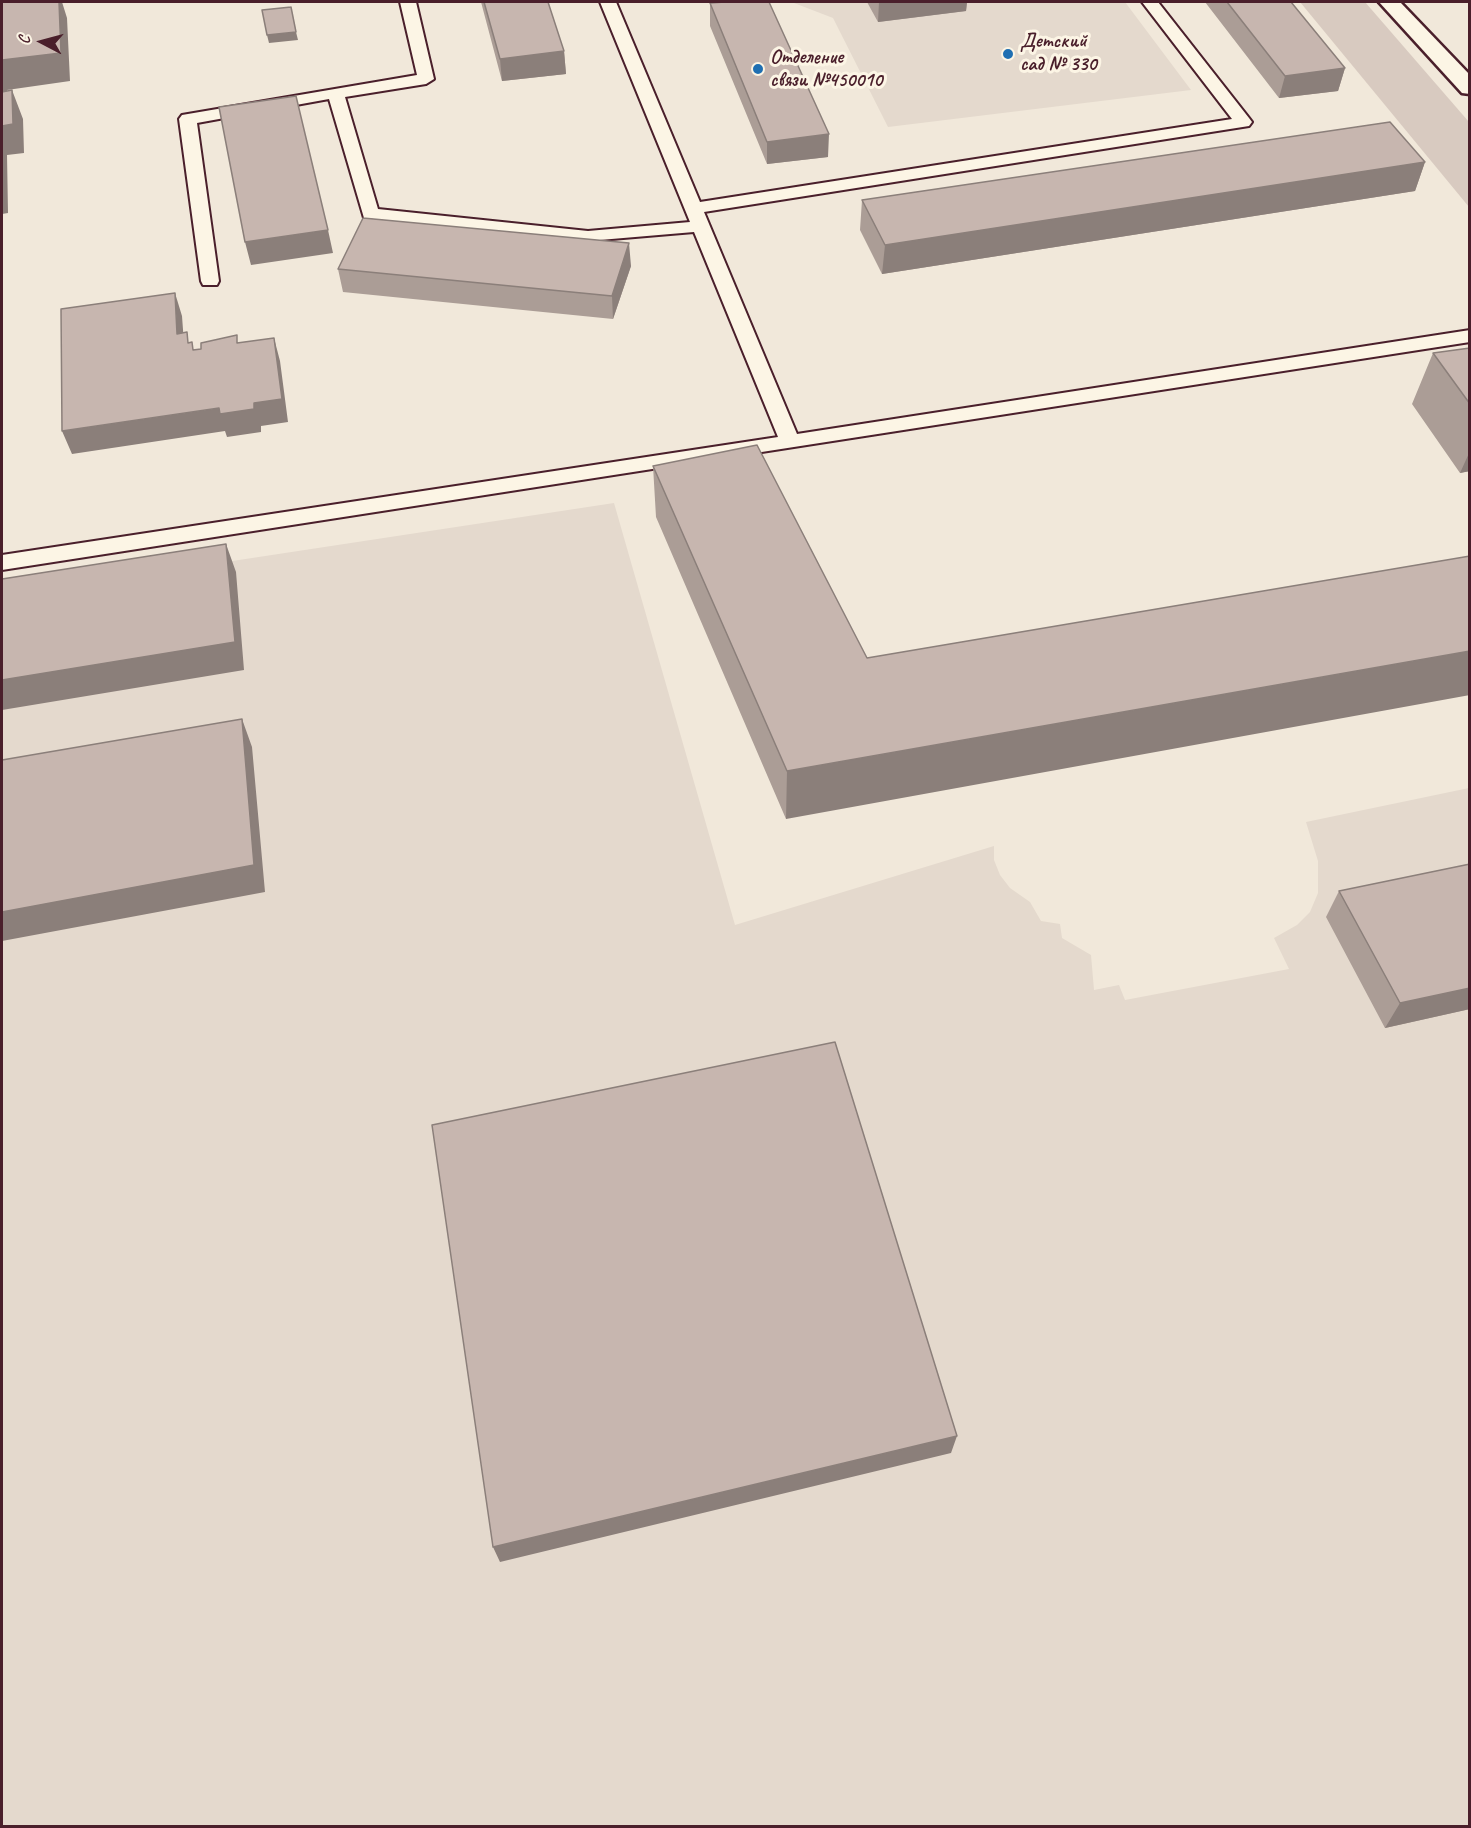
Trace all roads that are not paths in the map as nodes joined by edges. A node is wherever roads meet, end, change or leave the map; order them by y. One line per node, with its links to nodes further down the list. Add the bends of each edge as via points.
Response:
1 (408, 2): 6 (lane, via 426,79)
2 (608, 2): 7 (lane)
3 (1150, 2): 7 (lane, via 1243,122)
4 (1389, 2): 5 (street)
5 (1470, 88)
6 (336, 93): 8 (lane, via 370,214 588,237); 9 (lane, via 188,119)
7 (693, 208): 8 (lane)
8 (701, 226): 11 (lane)
9 (210, 281)
10 (1470, 336): 11 (lane)
11 (790, 442): 12 (lane)
12 (2, 563)

